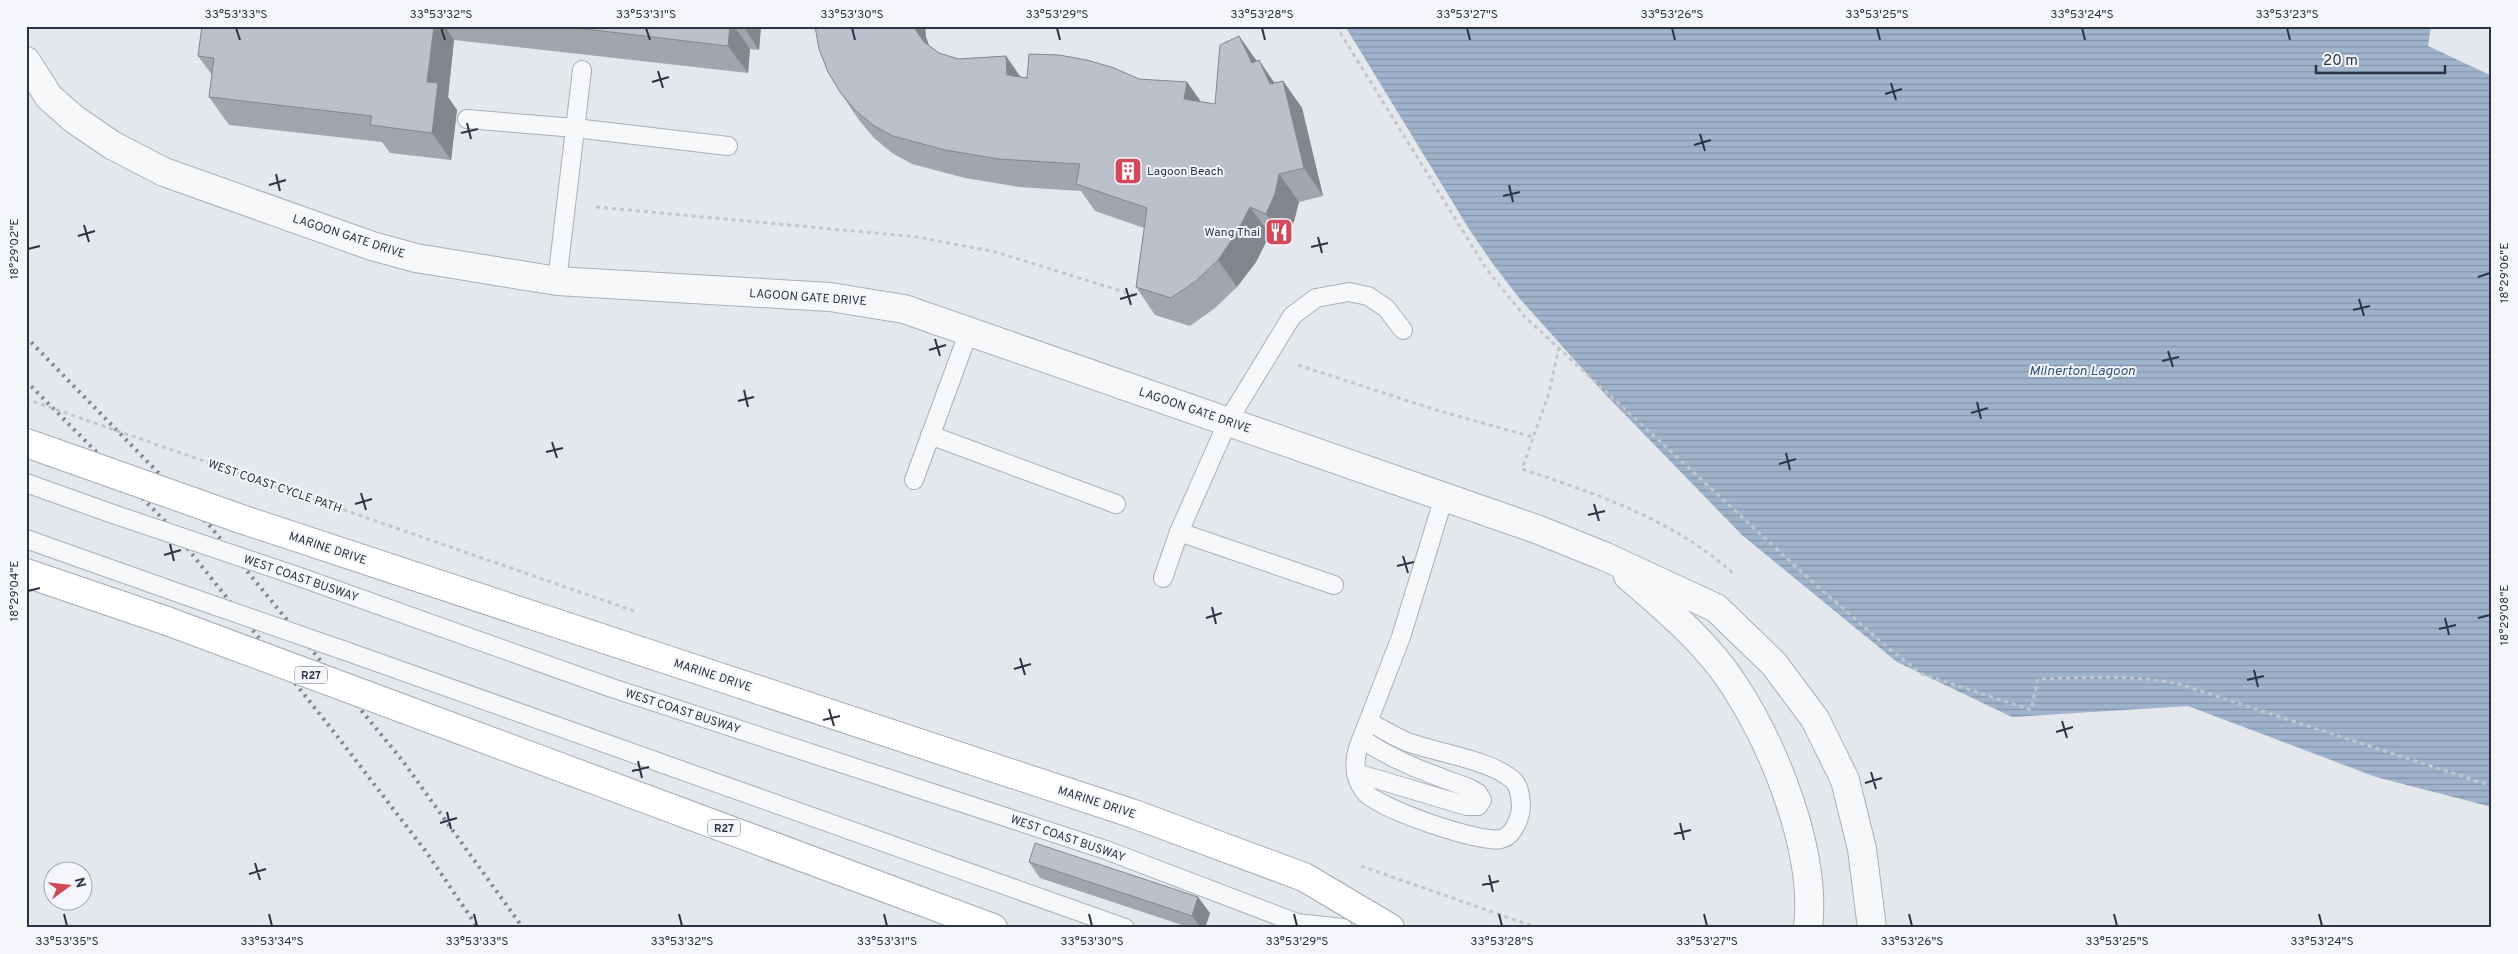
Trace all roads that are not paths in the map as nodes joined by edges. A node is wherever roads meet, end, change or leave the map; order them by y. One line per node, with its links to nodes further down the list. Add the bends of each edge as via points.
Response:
1 (26, 61): 6 (street, LAGOON GATE DRIVE, via 49,96 74,120 112,145 164,172 372,246 416,258)
2 (582, 70): 4 (lane)
3 (467, 119): 4 (lane)
4 (575, 128): 5 (lane); 6 (lane)
5 (728, 146)
6 (557, 281): 8 (street, LAGOON GATE DRIVE, via 866,301 904,309)
7 (1402, 330): 9 (lane, via 1386,308 1368,296 1349,292 1316,298 1292,316)
8 (969, 331): 9 (street, LAGOON GATE DRIVE); 10 (lane)
9 (1228, 422): 14 (street, LAGOON GATE DRIVE); 16 (lane)
10 (930, 435): 12 (lane); 15 (lane)
11 (26, 443): 28 (main road, MARINE DRIVE, bridge, via 240,519 1134,814 1304,877)
12 (914, 480)
13 (26, 483): 27 (lane, WEST COAST BUSWAY, bridge, via 612,688 1106,850 1297,923)
14 (1444, 497): 18 (street, LAGOON GATE DRIVE); 22 (lane, via 1401,637)
15 (1116, 504)
16 (1179, 532): 20 (lane); 21 (lane)
17 (26, 539): 26 (lane, bridge)
18 (1606, 557): 29 (street, LAGOON GATE DRIVE, via 1687,628 1733,684 1764,737 1788,795 1805,861 1810,916); 30 (street, LAGOON GATE DRIVE, via 1716,608 1774,664 1815,719 1845,780 1862,849)
19 (26, 573): 25 (main road, R27, bridge, via 167,621)
20 (1163, 578)
21 (1334, 585)
22 (1370, 722): 23 (lane); 24 (lane, via 1409,743 1501,772 1514,781 1520,792 1521,810 1516,826 1504,839 1466,836 1385,806 1364,792)
23 (1362, 740): 24 (lane, via 1354,762); 24 (lane, via 1403,764 1469,788 1482,800 1478,806 1467,806)
24 (1356, 773)
25 (992, 928)
26 (1124, 928)
27 (1343, 928)
28 (1390, 928)
29 (1808, 928)
30 (1872, 928)

